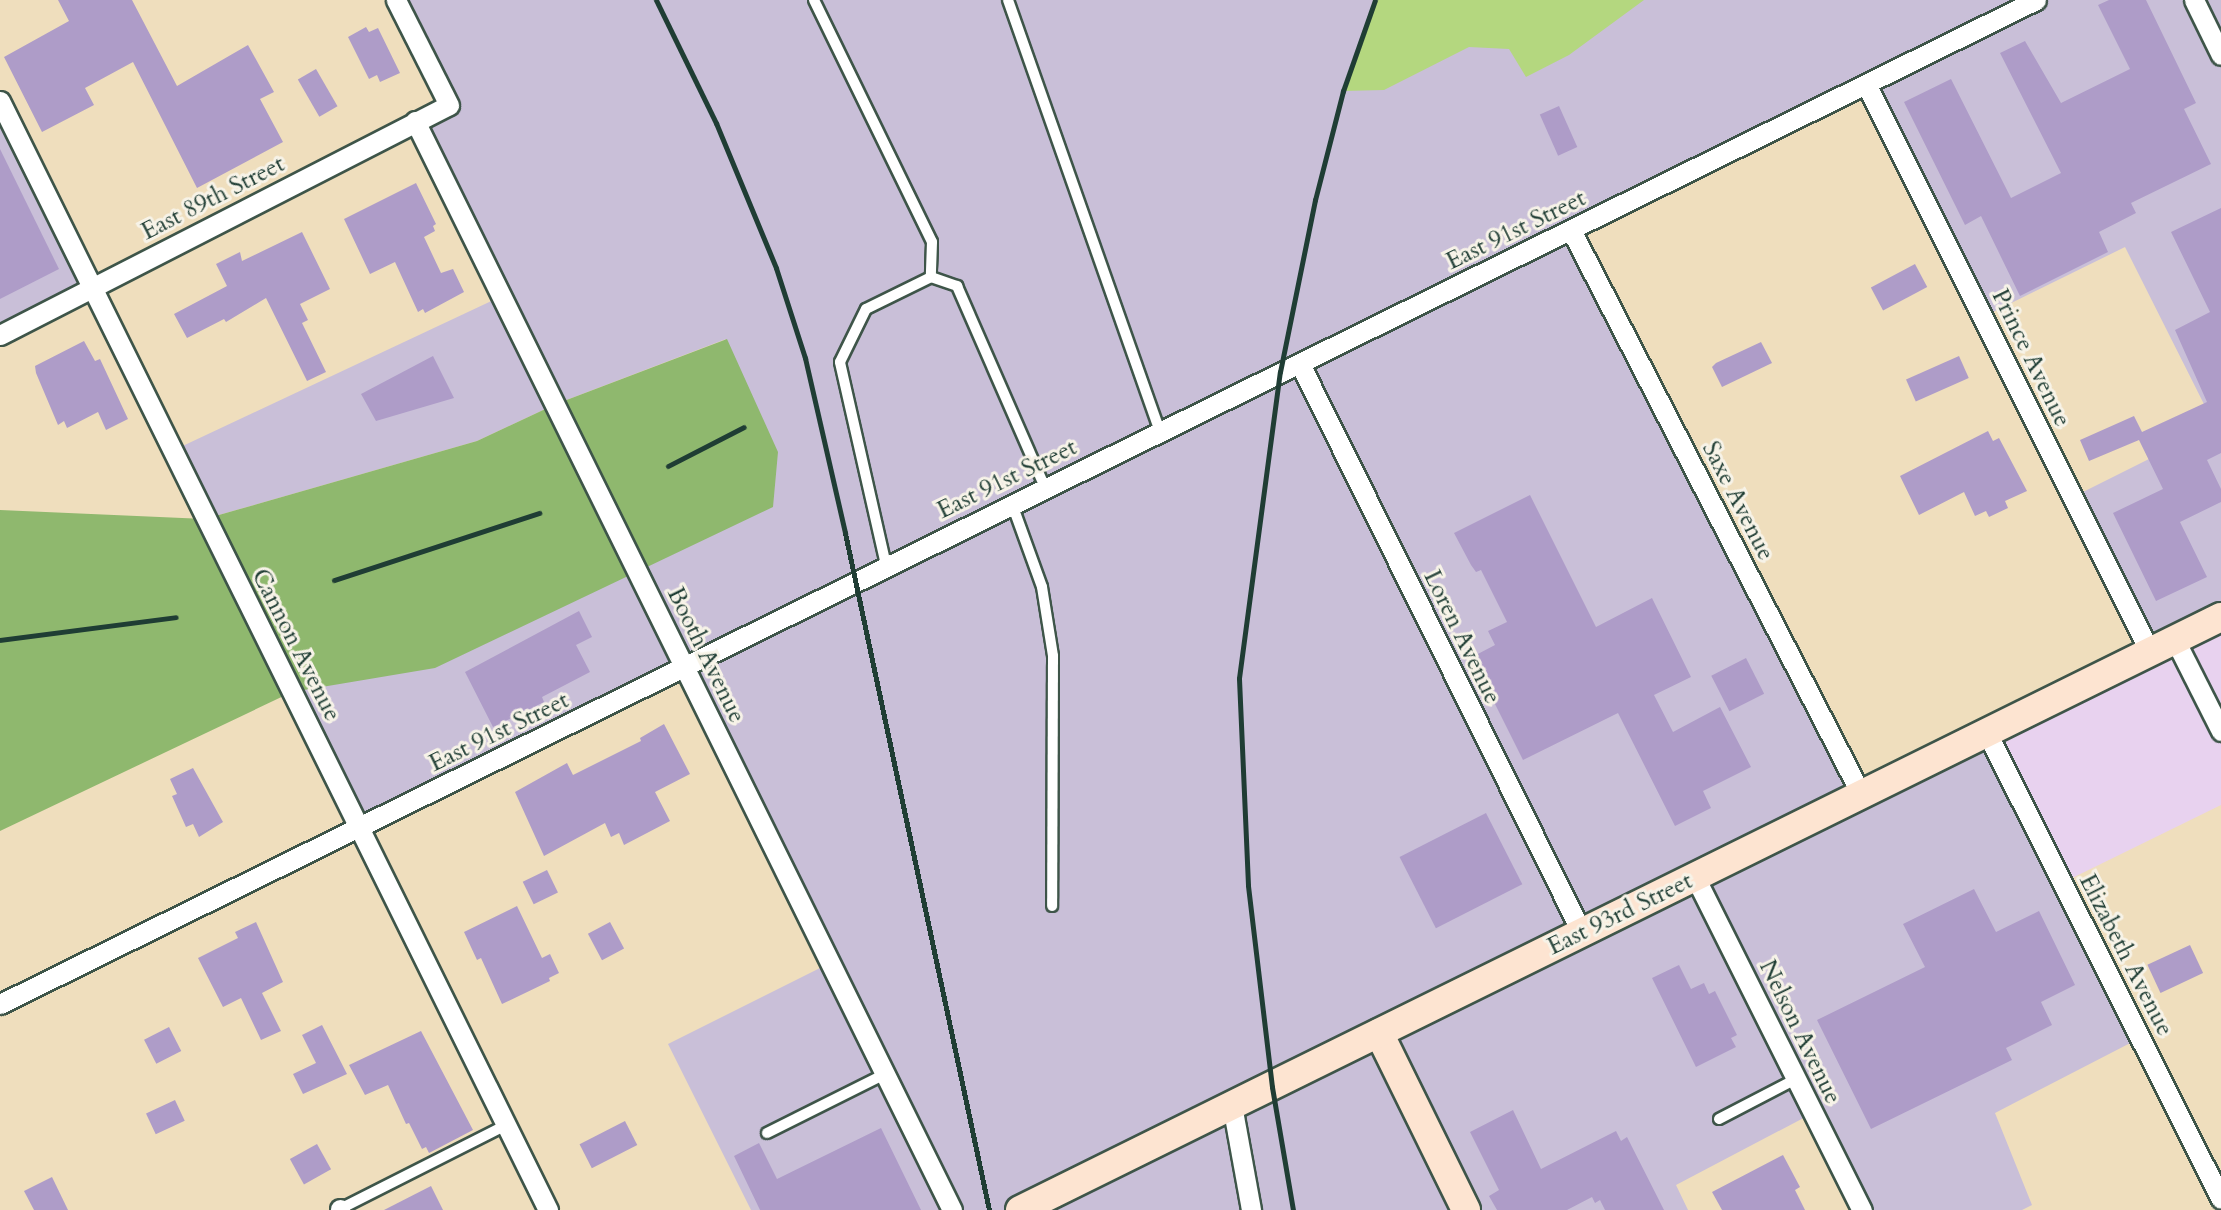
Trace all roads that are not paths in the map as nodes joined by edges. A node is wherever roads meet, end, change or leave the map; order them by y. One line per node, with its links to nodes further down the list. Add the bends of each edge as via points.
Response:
1 (396, 0): 9 (street, East 89th Street, via 449,105)
2 (814, 0): 11 (lane, via 932,242)
3 (1008, 0): 15 (lane)
4 (2036, 0): 7 (street, East 91st Street)
5 (2194, 0): 6 (street)
6 (2221, 55)
7 (1867, 86): 10 (street, East 91st Street); 21 (street, Prince Avenue)
8 (0, 101): 12 (street, Cannon Avenue)
9 (415, 121): 12 (street, East 89th Street); 22 (street, Booth Avenue)
10 (1571, 230): 14 (street, East 91st Street); 25 (street, Saxe Avenue)
11 (931, 277): 16 (lane, via 957,286); 18 (lane, via 866,309 840,362)
12 (92, 288): 13 (street, East 89th Street); 26 (street, Cannon Avenue)
13 (0, 335)
14 (1300, 364): 15 (street, East 91st Street); 29 (street, Loren Avenue)
15 (1160, 431): 16 (street, East 91st Street)
16 (1045, 487): 17 (street, East 91st Street)
17 (1012, 503): 18 (street, East 91st Street); 28 (lane, via 1042,587 1053,656)
18 (886, 565): 22 (street, East 91st Street)
19 (2221, 617): 20 (main road, East 93rd Street)
20 (2175, 640): 21 (main road, East 93rd Street); 23 (street)
21 (2150, 652): 24 (main road, East 93rd Street)
22 (684, 667): 26 (street, East 91st Street); 32 (street, Booth Avenue)
23 (2221, 731)
24 (1987, 733): 25 (main road, East 93rd Street); 38 (street, Elizabeth Avenue)
25 (1861, 794): 27 (main road, East 93rd Street)
26 (361, 828): 30 (street, East 91st Street); 36 (street, Cannon Avenue)
27 (1695, 877): 29 (main road, East 93rd Street); 33 (street, Nelson Avenue)
28 (1052, 906)
29 (1582, 933): 31 (main road, East 93rd Street)
30 (0, 1004)
31 (1379, 1033): 34 (main road, East 93rd Street); 44 (main road)
32 (885, 1074): 37 (lane); 41 (street, Booth Avenue)
33 (1797, 1079): 35 (lane); 45 (street, Nelson Avenue)
34 (1232, 1105): 42 (main road, East 93rd Street); 43 (street)
35 (1719, 1119)
36 (506, 1125): 39 (lane); 40 (street, Cannon Avenue)
37 (767, 1133)
38 (2221, 1199)
39 (340, 1209)
40 (548, 1210)
41 (952, 1210)
42 (1020, 1210)
43 (1251, 1210)
44 (1466, 1210)
45 (1862, 1210)

